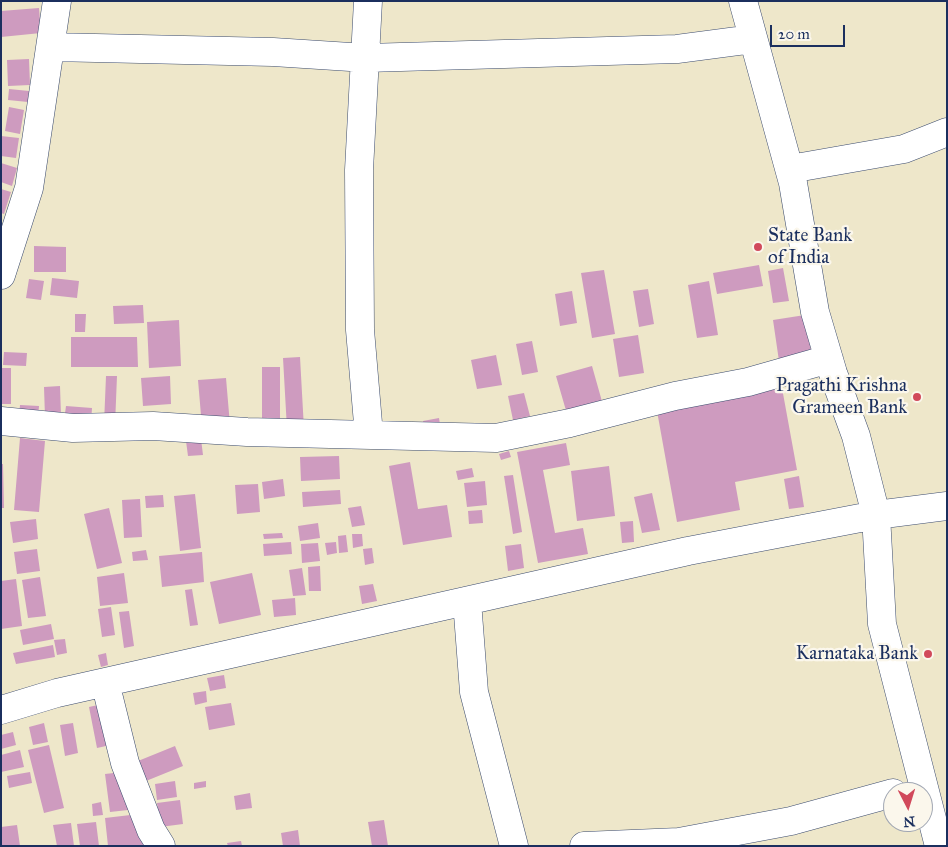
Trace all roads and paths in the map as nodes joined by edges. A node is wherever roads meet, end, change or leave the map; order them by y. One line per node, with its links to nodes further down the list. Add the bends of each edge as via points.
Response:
1 (57, 1): 5 (street)
2 (368, 1): 6 (street)
3 (743, 1): 4 (street)
4 (753, 39): 6 (street, via 677,49); 8 (street)
5 (51, 47): 6 (street, via 273,52); 9 (street, via 29,188)
6 (366, 58): 12 (street, via 359,170 360,330)
7 (947, 132): 8 (street, via 904,149)
8 (790, 169): 10 (street, via 816,312)
9 (1, 275)
10 (829, 359): 12 (street, via 748,382 496,438); 14 (street, via 856,436)
11 (1, 421): 12 (street, via 73,428 153,426)
12 (369, 435)
13 (947, 506): 14 (street)
14 (876, 515): 15 (street, via 688,551); 18 (street, via 882,624)
15 (467, 600): 16 (street); 22 (street, via 474,692)
16 (105, 682): 17 (street); 21 (street, via 125,762 151,830)
17 (1, 710)
18 (922, 782)
19 (883, 795): 23 (street, via 791,821 679,842)
20 (933, 823): 24 (street)
21 (161, 846)
22 (514, 846)
23 (584, 846)
24 (939, 846)

